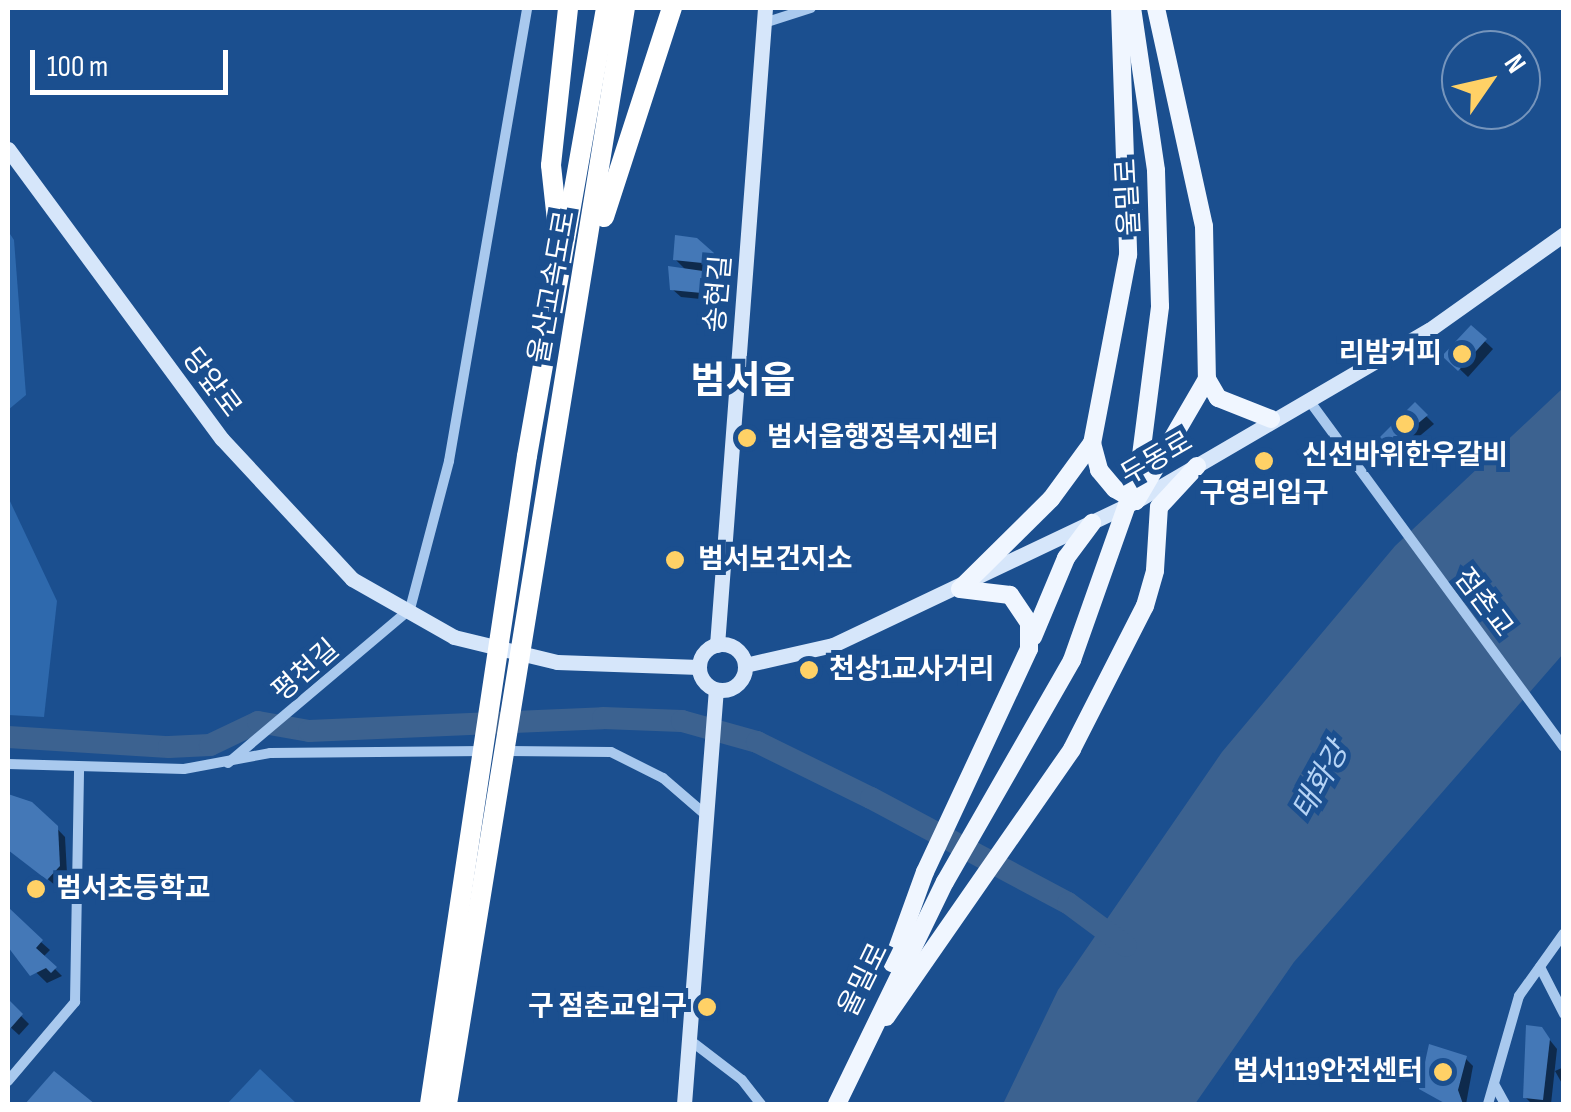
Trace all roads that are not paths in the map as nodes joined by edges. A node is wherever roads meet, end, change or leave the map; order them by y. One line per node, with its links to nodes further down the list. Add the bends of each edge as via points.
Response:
1 (527, 8): 25 (street, via 448,461)
2 (568, 8): 13 (highway, via 550,164)
3 (606, 8): 13 (highway, 울산고속도로)
4 (624, 8): 14 (highway, 울산고속도로)
5 (672, 8): 14 (highway)
6 (811, 8): 10 (street)
7 (1120, 8): 18 (main road, via 1128,255)
8 (1132, 8): 41 (main road, 울밀로, via 1156,170 1154,385 1139,471 1110,568 1072,660 945,882)
9 (1156, 8): 15 (main road, via 1204,226)
10 (764, 15): 26 (street, 송현길)
11 (8, 149): 25 (street, 당앞로, via 272,499 352,580)
12 (1564, 234): 16 (street, 두동로, via 1428,330)
13 (562, 260): 23 (highway, 울산고속도로)
14 (587, 266): 23 (highway, 울산고속도로)
15 (1207, 379): 17 (main road, via 1218,398); 20 (main road)
16 (1308, 399): 17 (street, 두동로); 31 (street, 점촌교)
17 (1271, 419): 19 (street, 두동로)
18 (1092, 443): 20 (main road, via 1099,470); 24 (main road, via 1051,499)
19 (1198, 466): 20 (street, 두동로); 22 (main road, via 1159,506)
20 (1130, 503): 21 (street, 두동로); 22 (main road, via 1144,512)
21 (1092, 523): 24 (street, 두동로); 27 (main road, via 1066,558)
22 (1156, 558): 41 (main road, via 1138,623 1021,826)
23 (519, 573): 35 (highway)
24 (960, 589): 27 (main road, via 1010,595 1029,623); 28 (street, 두동로, via 834,646 781,662)
25 (410, 609): 29 (street, 당앞로, via 454,638 557,662); 32 (street, 평천길)
26 (717, 645): 28 (street, via 732,646); 29 (street)
27 (1029, 649): 41 (main road, via 925,872)
28 (745, 664): 30 (street, via 738,685)
29 (699, 667): 30 (street)
30 (716, 690): 36 (street)
31 (1562, 745)
32 (228, 763): 34 (street, 평천길, via 184,770); 36 (street, 평천길, via 270,753 611,752 663,778)
33 (8, 764): 34 (street, 평천길)
34 (79, 767): 42 (street, via 75,1002)
35 (489, 771): 44 (highway); 45 (highway)
36 (707, 816): 40 (street)
37 (1564, 933): 38 (street)
38 (1540, 967): 39 (street); 43 (street, via 1519,996)
39 (1564, 1014)
40 (691, 1041): 46 (street); 47 (street)
41 (858, 1056): 48 (main road, 울밀로)
42 (8, 1081)
43 (1494, 1084): 49 (street); 50 (street)
44 (430, 1104)
45 (447, 1104)
46 (684, 1104)
47 (762, 1104)
48 (837, 1104)
49 (1488, 1104)
50 (1505, 1104)

